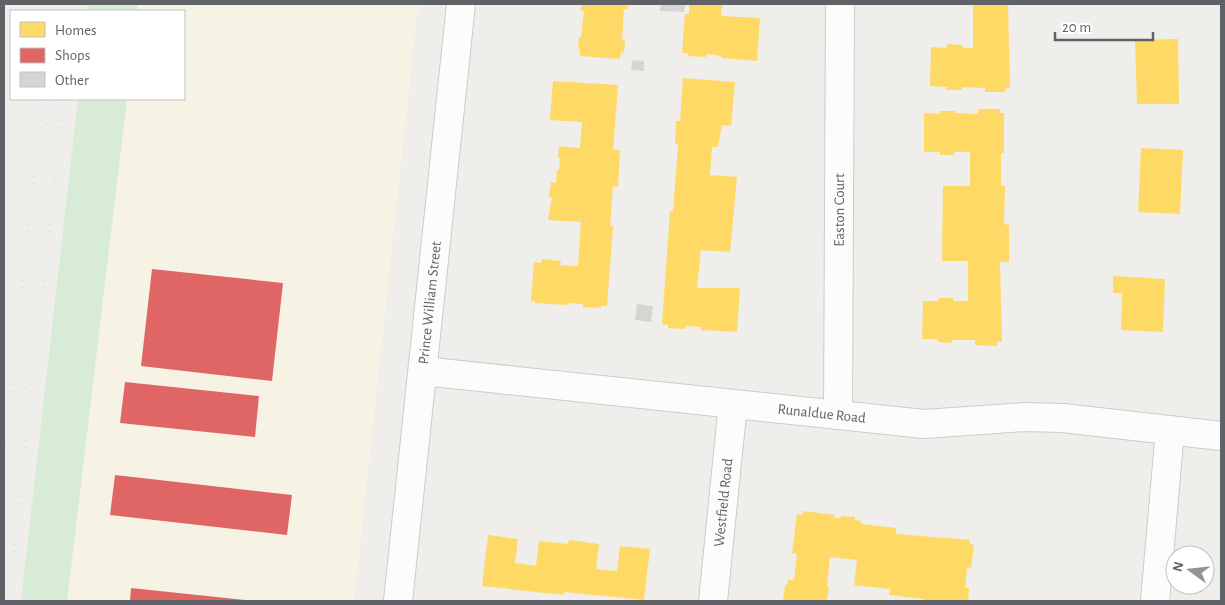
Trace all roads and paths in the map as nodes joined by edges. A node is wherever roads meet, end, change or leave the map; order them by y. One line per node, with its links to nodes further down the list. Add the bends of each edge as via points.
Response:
1 (461, 4): 3 (street, Prince William Street)
2 (840, 4): 5 (street, Easton Court)
3 (423, 371): 4 (street, Runaldue Road); 8 (street, Prince William Street)
4 (733, 404): 5 (street, Runaldue Road); 9 (street, Westfield Road)
5 (838, 415): 6 (street, Runaldue Road, via 924,424 1024,417 1063,418)
6 (1170, 430): 7 (street, Runaldue Road); 10 (street)
7 (1221, 436)
8 (398, 601)
9 (713, 601)
10 (1155, 601)

